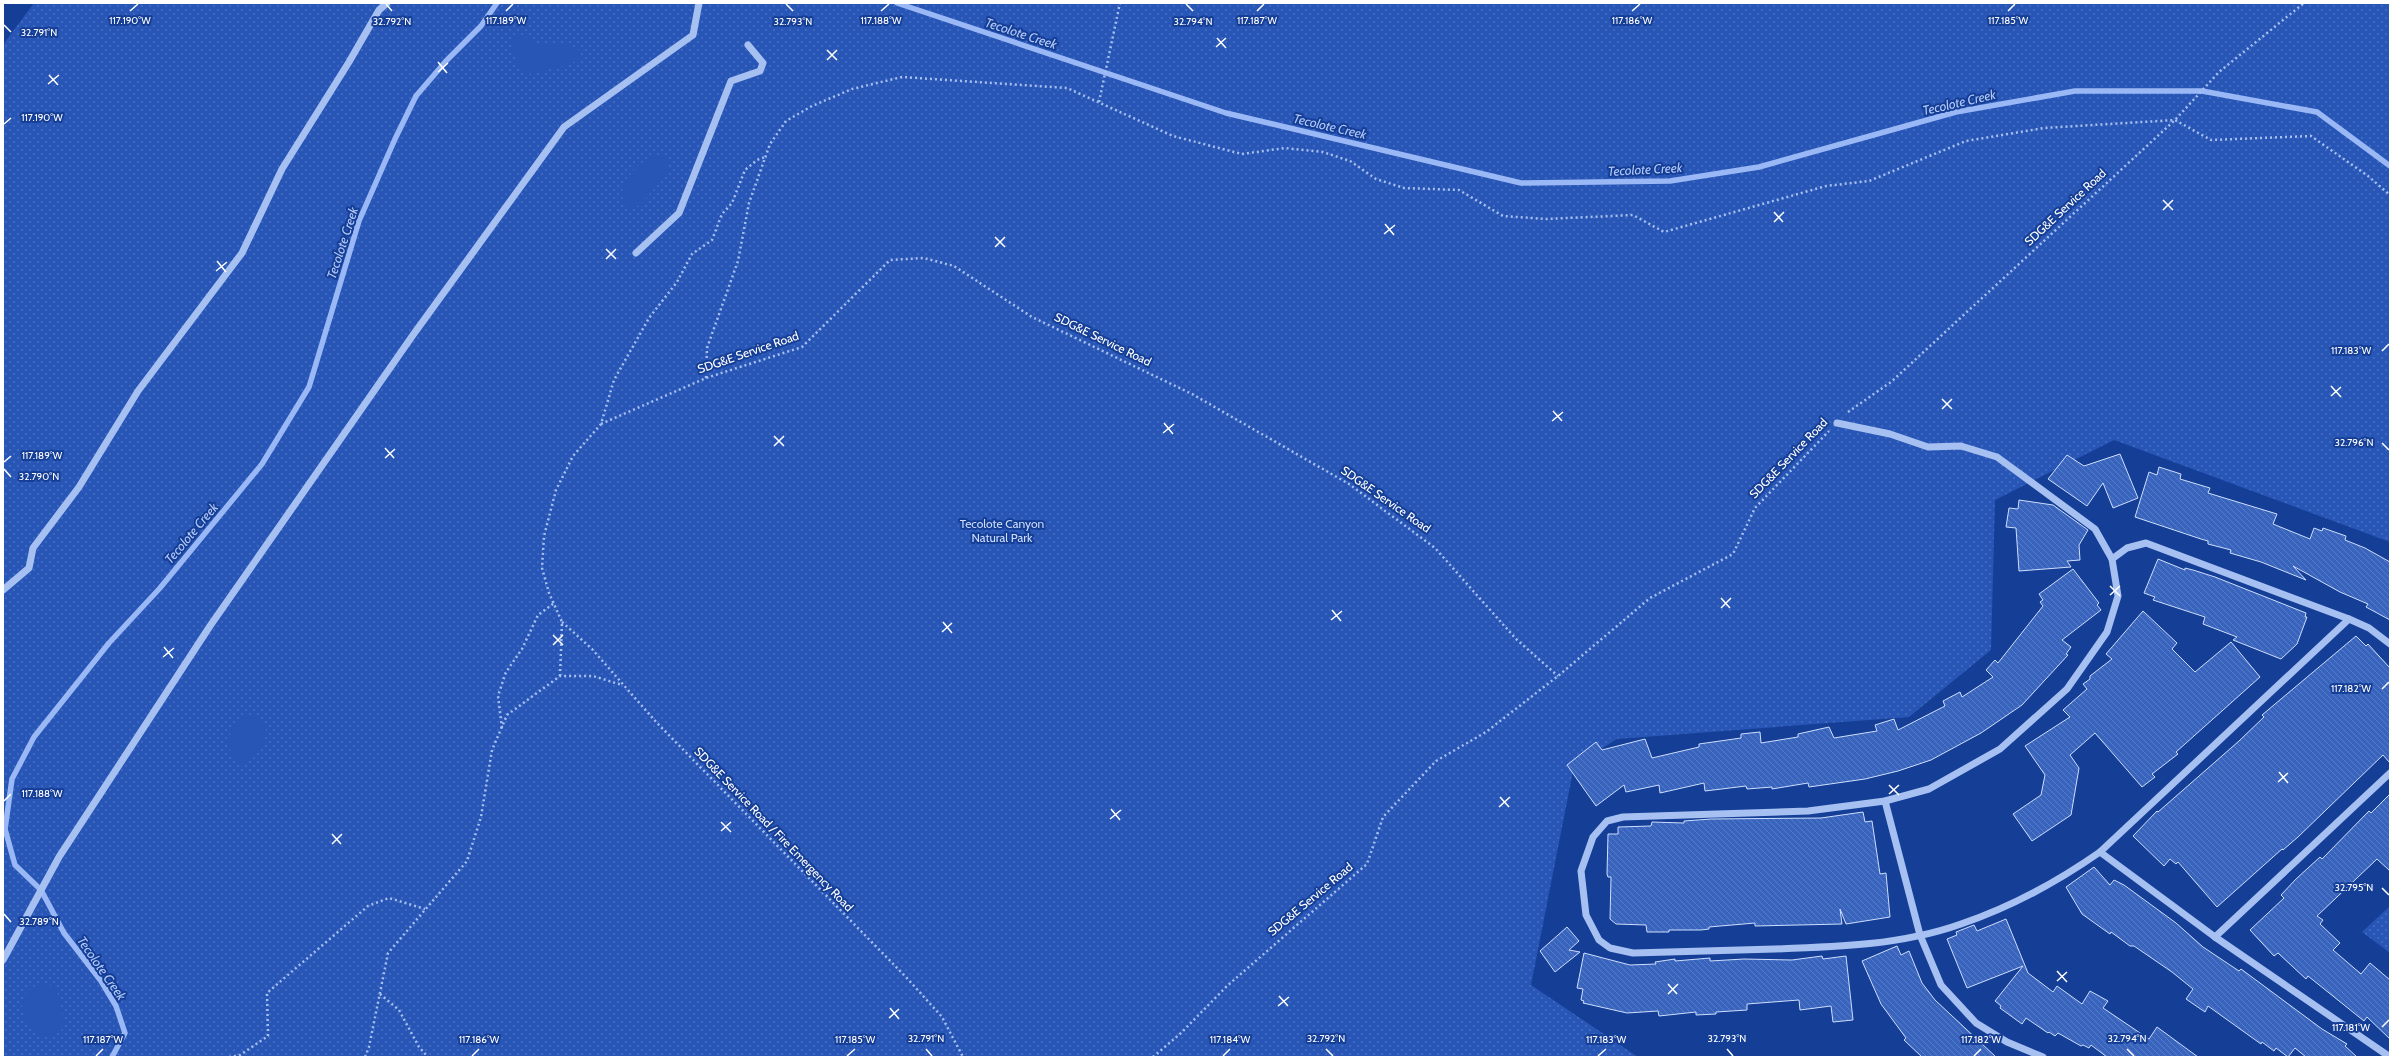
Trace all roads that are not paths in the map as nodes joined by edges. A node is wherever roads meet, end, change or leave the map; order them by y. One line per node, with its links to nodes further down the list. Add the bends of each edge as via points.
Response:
1 (387, 3): 7 (street, via 379,10 282,168 242,253 138,391 79,486 33,548 29,568)
2 (699, 3): 15 (street, via 693,35 564,127 413,335 210,626 59,857)
3 (748, 45): 4 (street, via 763,63 760,71 731,81 679,213)
4 (636, 253)
5 (1837, 423): 6 (street, SDG&E Service Road, via 1890,434 1928,447 1961,446 1998,458 2095,528)
6 (2112, 559): 8 (street, via 2127,548 2146,543); 11 (street, SDG&E Service Road, via 2118,596 2107,632 2067,689 2000,749 1930,789)
7 (3, 590)
8 (2349, 619): 9 (street, via 2369,628); 12 (street, SDG&E Service Road)
9 (2390, 644)
10 (2390, 773): 14 (street)
11 (1885, 801): 13 (street); 13 (street, SDG&E Service Road, via 1808,811 1623,817 1607,821 1593,837 1581,871 1586,915 1599,940 1610,948 1633,953 1852,946)
12 (2100, 852): 13 (street, SDG&E Service Road, via 2064,877 2010,905 1960,925); 14 (street)
13 (1920, 935): 16 (street, via 1941,985 1976,1023 2007,1042)
14 (2215, 937): 17 (street)
15 (3, 960)
16 (2043, 1057)
17 (2390, 1057)

